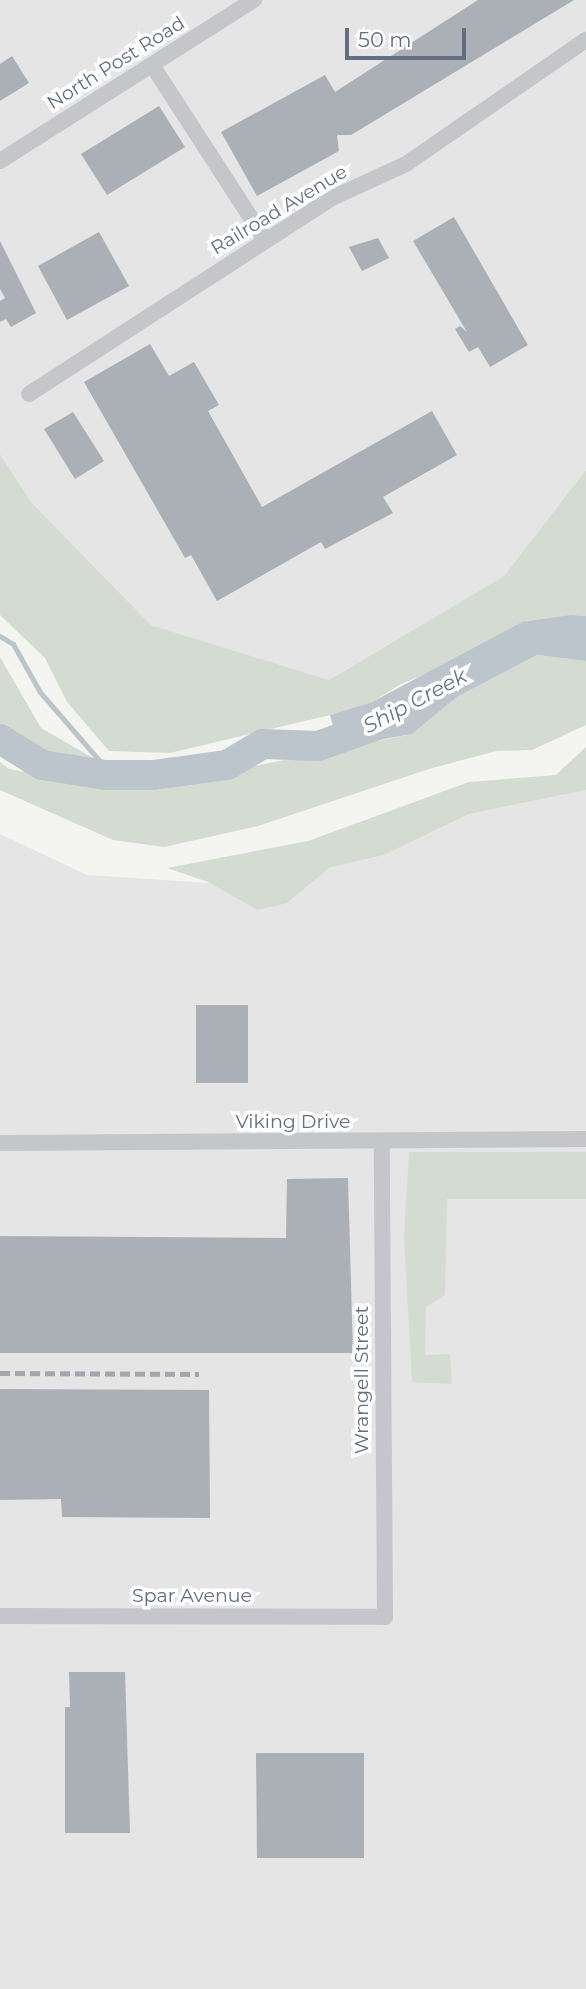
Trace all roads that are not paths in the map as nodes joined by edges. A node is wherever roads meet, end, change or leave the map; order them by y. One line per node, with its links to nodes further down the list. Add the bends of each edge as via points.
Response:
1 (254, 0): 3 (street, North Post Road)
2 (586, 40): 5 (street, Railroad Avenue, via 407,164 332,198)
3 (152, 65): 4 (street, North Post Road); 5 (street)
4 (0, 161)
5 (265, 240): 6 (street, Railroad Avenue)
6 (29, 394)
7 (586, 1139): 9 (street, Viking Drive)
8 (0, 1143): 9 (street, Viking Drive)
9 (382, 1143): 11 (street, Wrangell Street)
10 (0, 1616): 11 (street, Spar Avenue)
11 (385, 1617)

